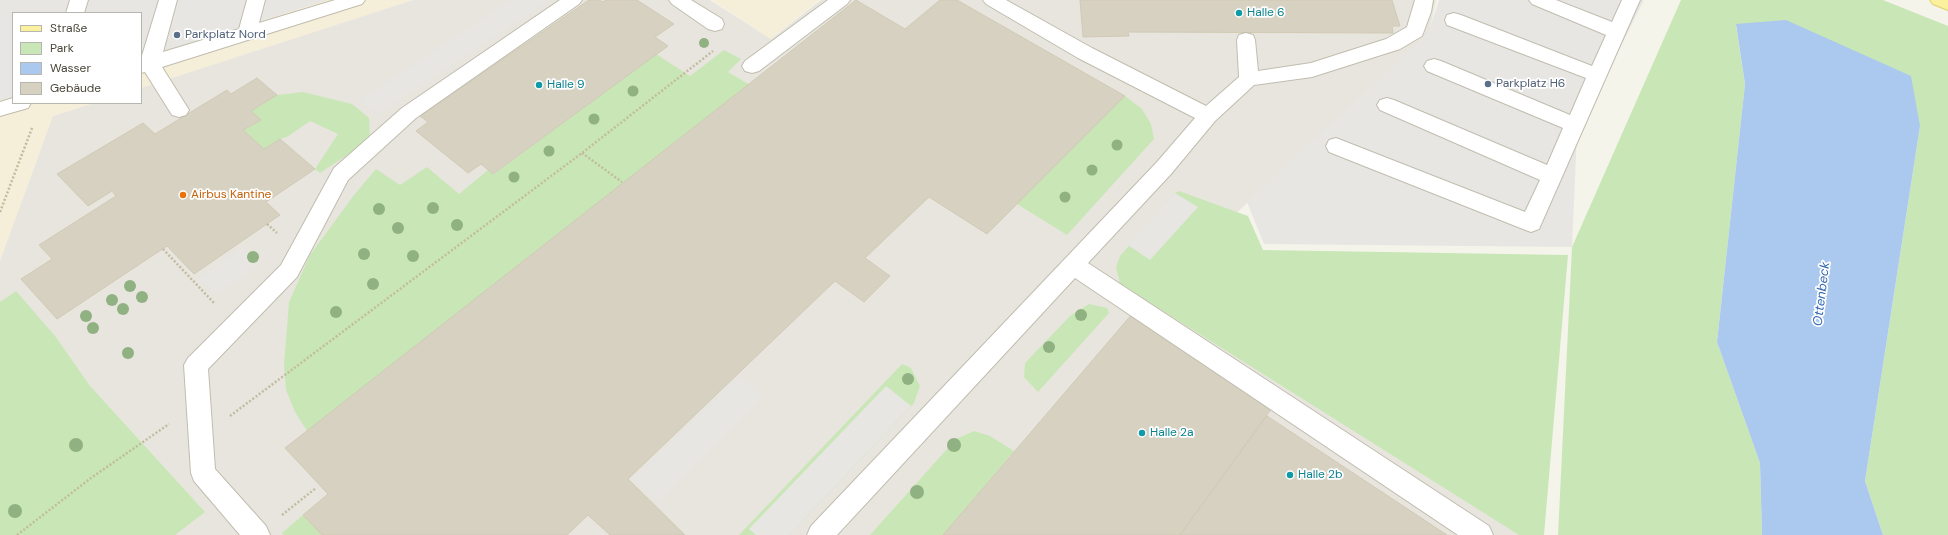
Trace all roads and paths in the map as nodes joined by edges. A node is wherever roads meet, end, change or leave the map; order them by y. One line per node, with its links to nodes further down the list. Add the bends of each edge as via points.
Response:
1 (79, 0): 14 (lane)
2 (168, 0): 21 (lane)
3 (256, 0): 18 (lane)
4 (573, 0): 39 (lane, via 409,112 341,174 289,271 196,365)
5 (678, 0): 16 (lane)
6 (841, 0): 22 (lane)
7 (992, 0): 30 (lane, via 1085,53)
8 (1424, 0): 25 (lane, via 1415,31 1393,44 1312,70)
9 (1538, 0): 17 (lane)
10 (1631, 0): 17 (lane)
11 (1939, 0): 13 (main road)
12 (346, 2): 18 (lane)
13 (1948, 4)
14 (75, 12)
15 (1454, 20): 24 (lane)
16 (715, 24)
17 (1617, 32): 24 (lane)
18 (247, 34): 21 (lane)
19 (1246, 40): 25 (lane)
20 (719, 46): 34 (path)
21 (146, 65): 29 (lane)
22 (752, 66)
23 (1434, 66): 31 (lane)
24 (1597, 75): 31 (lane)
25 (1249, 79): 30 (lane)
26 (18, 104): 28 (lane)
27 (1387, 105): 35 (lane)
28 (0, 109)
29 (179, 110)
30 (1208, 116): 38 (lane, via 1164,168)
31 (1575, 125): 35 (lane)
32 (32, 126): 37 (path)
33 (1336, 146): 35 (lane, via 1531,223)
34 (582, 153): 36 (path); 40 (path)
35 (1552, 176)
36 (622, 182)
37 (0, 212)
38 (1073, 265): 45 (lane); 46 (lane)
39 (198, 404): 43 (path, via 91,478); 44 (lane, via 203,473)
40 (230, 416)
41 (316, 488): 42 (path)
42 (279, 516)
43 (17, 535)
44 (257, 535)
45 (820, 535)
46 (1480, 535)

